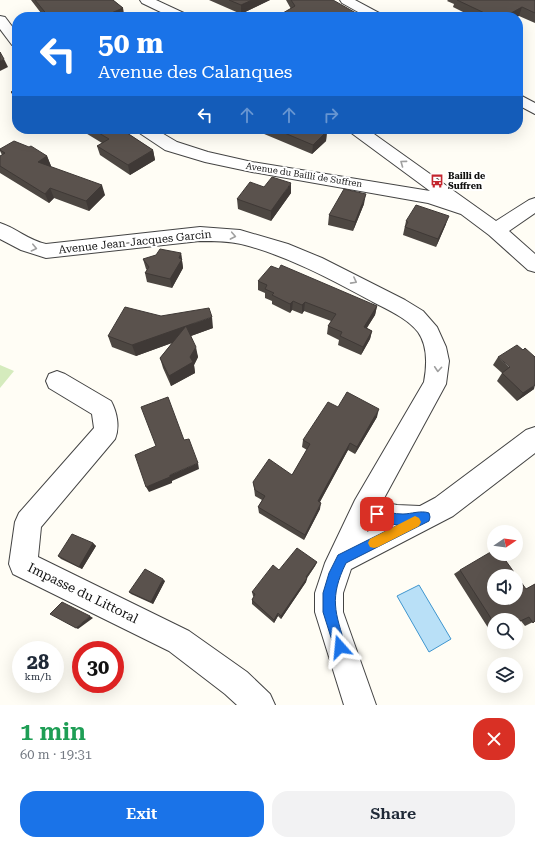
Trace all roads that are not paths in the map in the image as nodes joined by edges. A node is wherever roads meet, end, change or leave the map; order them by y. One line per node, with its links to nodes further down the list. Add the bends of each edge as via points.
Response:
1 (146, 0): 3 (street)
2 (346, 0): 4 (street)
3 (171, 12)
4 (367, 12)
5 (0, 20): 6 (street)
6 (12, 36)
7 (523, 102): 8 (street)
8 (535, 109)
9 (152, 134): 12 (street, Avenue du Bailli de Suffren, via 171,146 205,157)
10 (363, 134): 11 (street, one-way to 10)
11 (421, 176): 12 (street); 14 (street)
12 (409, 193): 14 (street, Avenue du Bailli de Suffren)
13 (535, 204): 16 (street)
14 (469, 210): 16 (street)
15 (0, 230): 20 (street, Avenue Jean-Jacques Garcin, one-way to 20, via 28,247 46,251 200,234 224,234 245,238 278,248 347,278 406,310 424,326 434,343 438,370 435,384)
16 (496, 230): 17 (street)
17 (535, 265)
18 (57, 381): 23 (street, Impasse du Littoral, via 104,408 106,431 28,522 23,564 179,640 236,682)
19 (535, 438): 21 (street, via 444,507)
20 (364, 509): 21 (street, via 391,519); 22 (street, Avenue Jean-Jacques Garcin)
21 (425, 517): 22 (street)
22 (342, 559): 24 (street, Avenue Jean-Jacques Garcin, via 329,593 329,612)
23 (259, 705)
24 (360, 705)

